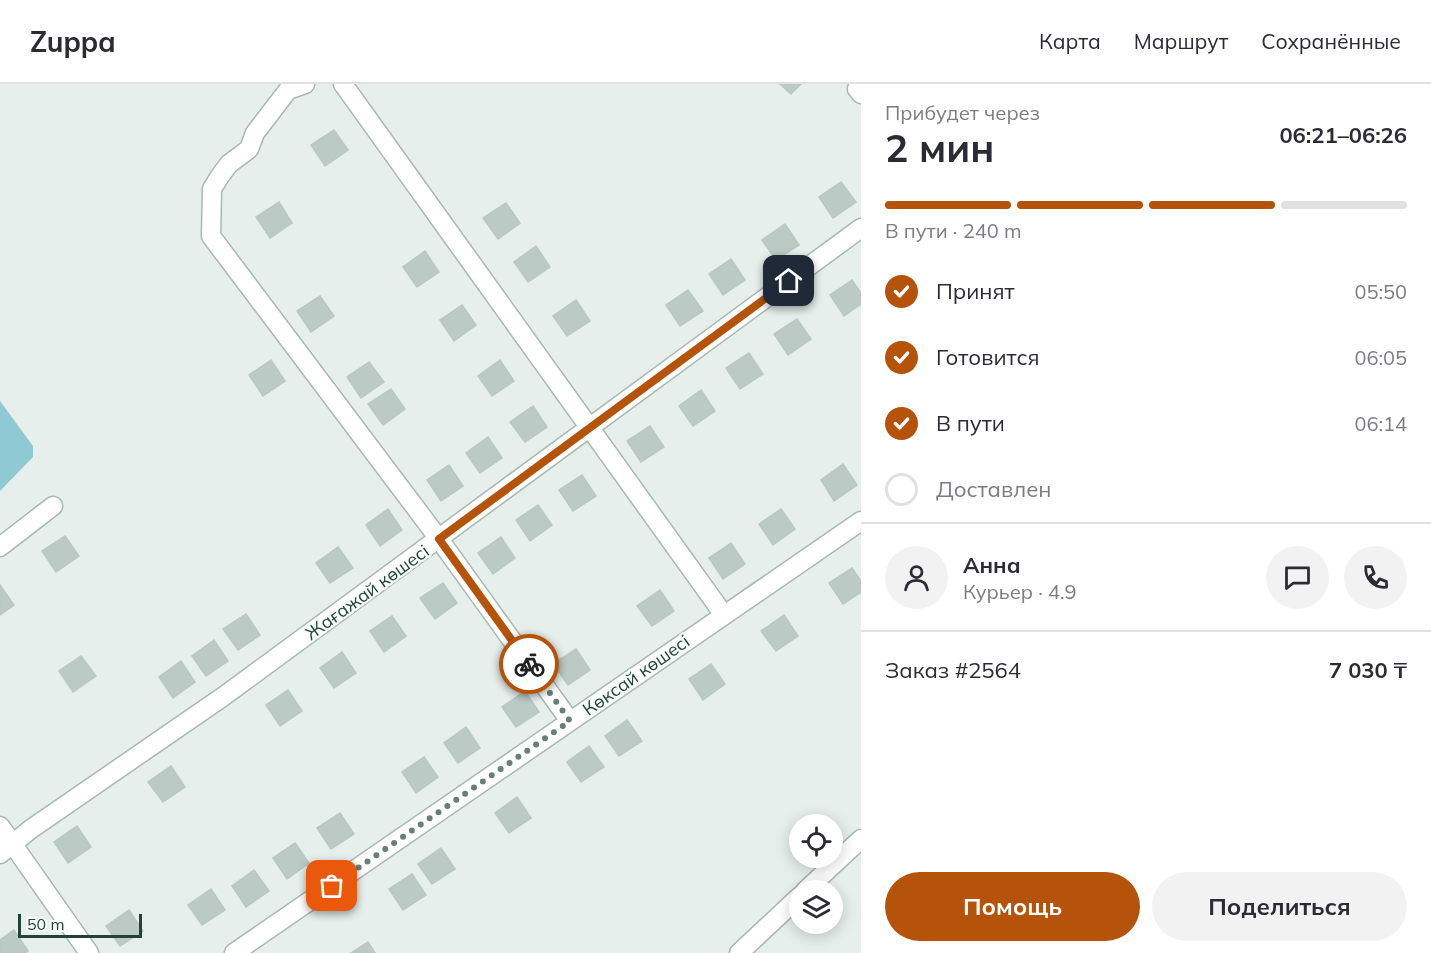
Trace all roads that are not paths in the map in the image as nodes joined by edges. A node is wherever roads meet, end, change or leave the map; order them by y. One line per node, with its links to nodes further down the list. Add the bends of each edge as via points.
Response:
1 (305, 84): 9 (street, via 288,90 255,133 249,149 220,176 212,189 211,236)
2 (344, 84): 6 (street)
3 (859, 84): 4 (street)
4 (861, 94)
5 (861, 228): 6 (street, Жағажай көшесі)
6 (589, 428): 9 (street, Жағажай көшесі); 11 (street)
7 (54, 507): 10 (street)
8 (861, 521): 11 (street, Көксай көшесі)
9 (439, 539): 12 (street); 15 (street, Жағажай көшесі, via 224,696 31,828)
10 (0, 548)
11 (724, 615): 12 (street, Көксай көшесі)
12 (570, 721): 19 (street, Көксай көшесі)
13 (0, 826): 15 (street)
14 (861, 839): 16 (street)
15 (7, 849): 18 (street)
16 (817, 880)
17 (789, 906): 20 (street)
18 (89, 953)
19 (234, 953)
20 (739, 953)

